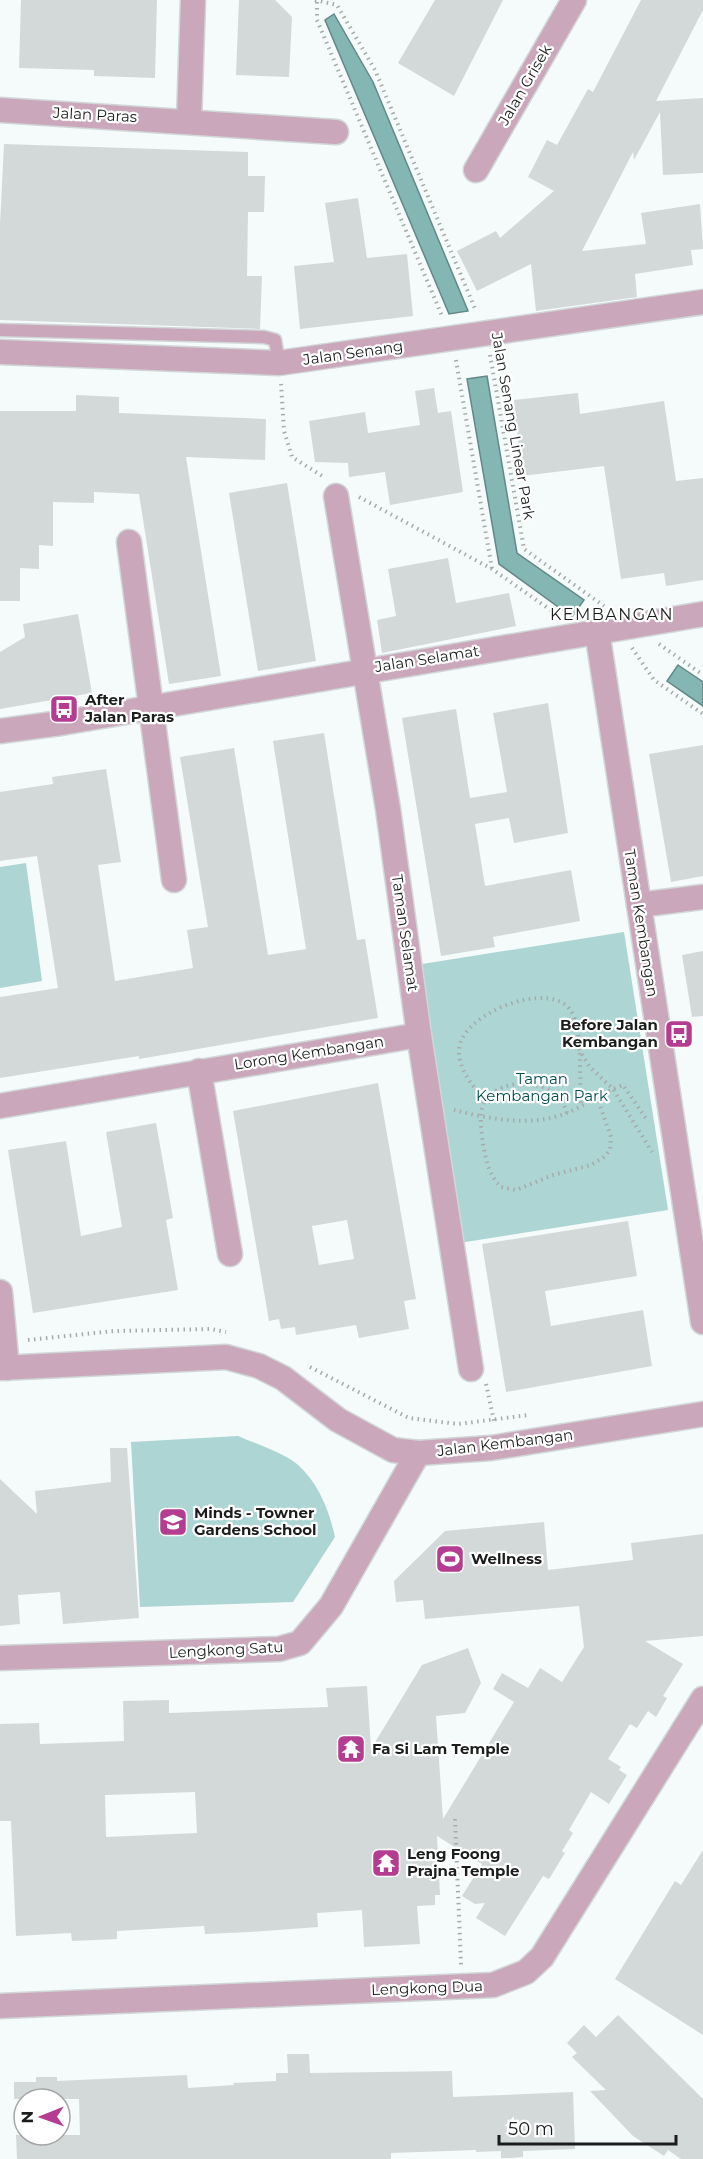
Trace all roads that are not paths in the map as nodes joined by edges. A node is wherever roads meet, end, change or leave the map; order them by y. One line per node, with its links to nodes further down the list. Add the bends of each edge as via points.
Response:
1 (193, 0): 4 (street)
2 (574, 0): 6 (street, Jalan Grisek)
3 (0, 110): 4 (street, Jalan Paras)
4 (189, 121): 5 (street, Jalan Paras)
5 (336, 132)
6 (476, 170)
7 (703, 302): 10 (street, Jalan Senang)
8 (0, 330): 10 (lane, via 264,337 275,340)
9 (0, 352): 10 (street, Jalan Senang)
10 (279, 363)
11 (339, 490): 15 (street, Taman Selamat)
12 (129, 542): 16 (street)
13 (703, 614): 14 (street, Jalan Selamat)
14 (597, 631): 15 (street, Jalan Selamat); 20 (street, Taman Kembangan)
15 (365, 670): 16 (street, Jalan Selamat); 21 (street, Taman Selamat)
16 (151, 708): 17 (street, Jalan Selamat); 18 (street)
17 (0, 731)
18 (174, 880)
19 (703, 897): 20 (street)
20 (639, 905): 26 (street, Taman Kembangan)
21 (419, 1035): 22 (street, Lorong Kembangan); 28 (street, Taman Selamat)
22 (199, 1071): 23 (street, Lorong Kembangan); 24 (street)
23 (0, 1106)
24 (230, 1254)
25 (0, 1292): 27 (street)
26 (703, 1322)
27 (4, 1368): 30 (street, Jalan Kembangan, via 226,1357 283,1378 338,1420 393,1450)
28 (471, 1369)
29 (703, 1414): 30 (street, Jalan Kembangan, via 491,1448)
30 (418, 1453): 31 (street, Lengkong Satu, via 331,1606 300,1643 279,1650)
31 (0, 1658)
32 (703, 1699): 33 (street, Lengkong Dua, via 542,1957 526,1972 493,1985)
33 (0, 2006)

